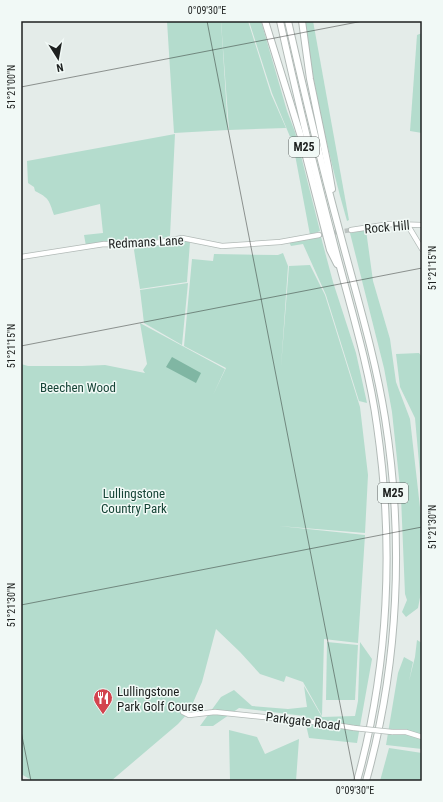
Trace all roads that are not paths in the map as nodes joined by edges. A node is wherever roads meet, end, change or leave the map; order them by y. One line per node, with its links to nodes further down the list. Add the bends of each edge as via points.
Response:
1 (265, 21): 12 (highway, M25, via 301,137 330,250)
2 (280, 21): 12 (highway, M25)
3 (288, 21): 5 (highway, M25)
4 (302, 21): 5 (highway, M25)
5 (334, 209): 16 (highway, M25, via 376,369 388,442 394,509 395,579 390,659)
6 (407, 224): 7 (street, Rock Hill); 8 (street, Rock Hill); 10 (street)
7 (422, 225)
8 (351, 230)
9 (319, 235): 11 (street, Redmans Lane, via 280,242 222,246 182,238 145,245 104,244)
10 (422, 249)
11 (21, 257)
12 (342, 274): 15 (highway, M25, via 373,400 383,472 386,521 387,571 382,644 372,717)
13 (184, 712): 14 (street, Parkgate Road, bridge, via 189,715 215,712 323,723 406,732)
14 (422, 737)
15 (357, 781)
16 (366, 781)

